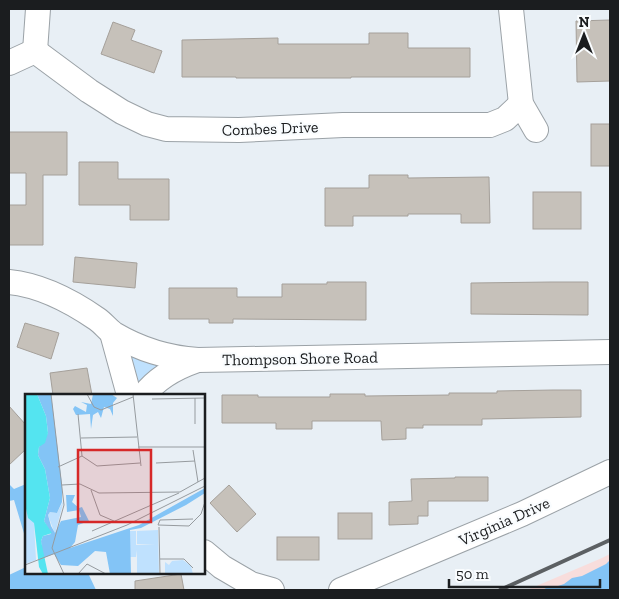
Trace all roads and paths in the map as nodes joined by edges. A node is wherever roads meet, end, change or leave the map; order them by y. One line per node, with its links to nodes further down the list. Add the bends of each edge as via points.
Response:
1 (38, 9): 3 (street)
2 (511, 9): 5 (street)
3 (34, 51): 4 (street); 5 (street, Combes Drive, via 122,112 147,124 166,128 239,130 343,125 490,125 505,120)
4 (9, 63)
5 (521, 104): 6 (street)
6 (536, 130)
7 (9, 282): 8 (street, Thompson Shore Road, via 51,293 70,302)
8 (112, 333): 10 (street, Thompson Shore Road, via 139,348 170,357); 11 (street)
9 (610, 352): 10 (street, Thompson Shore Road)
10 (198, 360): 12 (street, via 170,371)
11 (129, 394)
12 (145, 394)
13 (610, 472): 15 (street, Virginia Drive, via 522,514)
14 (205, 553): 16 (street, via 251,584)
15 (365, 580): 17 (street); 18 (street, Virginia Drive)
16 (272, 590)
17 (325, 590)
18 (341, 590)

